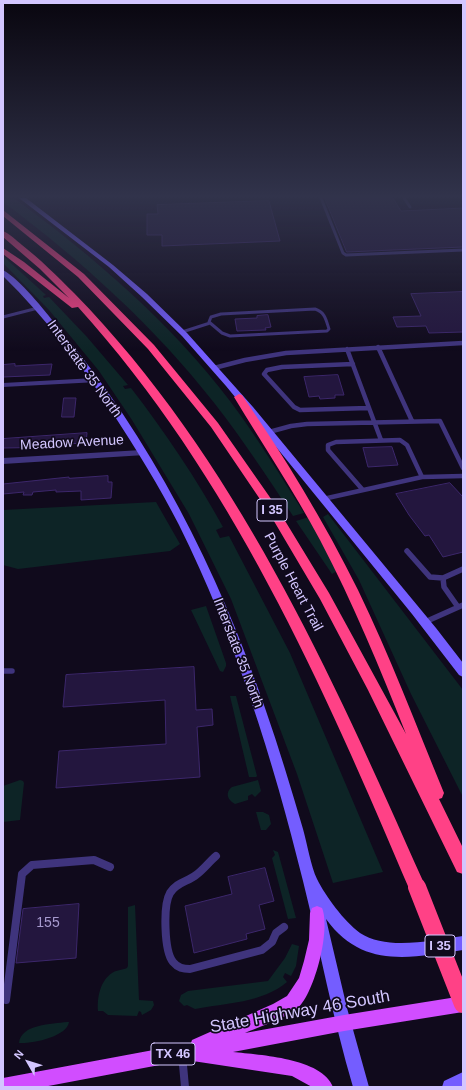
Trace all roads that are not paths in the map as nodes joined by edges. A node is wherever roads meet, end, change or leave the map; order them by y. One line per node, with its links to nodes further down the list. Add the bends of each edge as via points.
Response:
1 (21, 249): 10 (highway, Purple Heart Trail / I 35)
2 (51, 249): 43 (highway, Purple Heart Trail / I 35, via 121,313 188,391 263,497 308,567 348,638)
3 (92, 249): 12 (main road)
4 (341, 249): 6 (lane, via 346,255)
5 (3, 250): 10 (highway)
6 (463, 250)
7 (3, 272): 8 (main road, Interstate 35 North)
8 (38, 308): 9 (lane); 19 (main road, Interstate 35 North)
9 (3, 317)
10 (96, 321): 50 (highway, Purple Heart Trail / I 35, bridge, via 192,444 265,564 334,698 364,763)
11 (210, 323): 11 (lane, via 230,336 322,332 329,328 322,311 315,309 221,314 211,317); 12 (lane)
12 (182, 332): 18 (main road)
13 (462, 343): 14 (lane); 16 (lane)
14 (378, 348): 15 (lane); 23 (lane)
15 (347, 349): 17 (lane); 18 (lane, via 286,353)
16 (463, 349)
17 (353, 364): 22 (lane); 22 (lane, via 282,367 267,370 264,374 294,408 300,410)
18 (214, 368): 21 (main road)
19 (95, 380): 20 (street); 27 (main road, Interstate 35 North)
20 (3, 385)
21 (239, 397): 25 (main road); 43 (highway, via 289,475 340,567 395,689)
22 (368, 408): 24 (lane)
23 (412, 421): 24 (lane); 29 (lane, via 440,421)
24 (375, 423): 25 (lane, via 300,425); 26 (lane)
25 (269, 432): 33 (main road)
26 (381, 440): 31 (lane, via 397,439 406,444); 32 (lane, via 336,442 328,446 328,450)
27 (142, 453): 28 (street, Meadow Avenue); 45 (main road, Interstate 35 North, via 193,542 226,617 266,729)
28 (3, 461)
29 (463, 468)
30 (463, 476): 31 (lane)
31 (422, 477): 32 (lane)
32 (362, 489): 33 (lane)
33 (324, 499): 38 (main road)
34 (407, 551): 36 (lane, via 430,577)
35 (463, 569): 36 (lane)
36 (442, 578): 37 (lane, via 444,586)
37 (460, 606): 38 (lane)
38 (425, 622): 41 (main road)
39 (3, 671): 40 (lane)
40 (12, 671)
41 (463, 672)
42 (216, 856): 47 (lane, via 195,876 177,884 172,890 165,918 174,964 190,969 262,950)
43 (463, 864)
44 (110, 867): 49 (lane, via 94,860 32,866 22,874)
45 (310, 882): 46 (main road, Interstate 35 North); 48 (main road, via 334,918 362,943 380,950 401,951)
46 (317, 913): 51 (main road, Interstate 35 North); 52 (main road, via 312,961 305,982 293,1002)
47 (284, 927)
48 (463, 943)
49 (6, 1000)
50 (463, 1004): 51 (main road, State Highway 46 South / TX 46)
51 (344, 1023): 52 (main road, State Highway 46 South / TX 46); 57 (main road, Interstate 35 North)
52 (181, 1053): 54 (main road, State Highway 46 South / TX 46); 55 (lane); 56 (main road, via 293,1068)
53 (463, 1080): 58 (main road)
54 (3, 1086)
55 (185, 1087)
56 (325, 1087)
57 (360, 1087)
58 (450, 1087)

